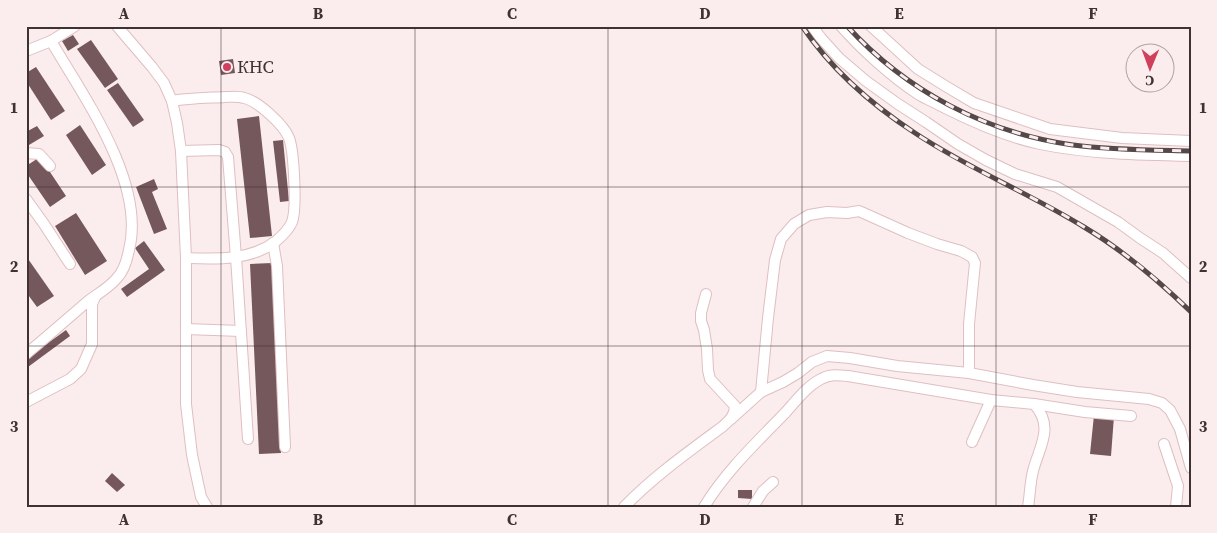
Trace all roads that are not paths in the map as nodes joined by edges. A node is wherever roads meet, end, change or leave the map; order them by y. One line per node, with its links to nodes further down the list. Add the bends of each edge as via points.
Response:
1 (75, 26): 6 (street)
2 (117, 26): 8 (street, via 164,83)
3 (812, 26): 19 (street, via 839,58 866,80 958,144 1015,174 1058,187 1118,222 1163,253)
4 (841, 26): 12 (street, via 865,51 919,94 1017,139 1096,152)
5 (871, 26): 9 (street, via 918,69 974,103 1050,129 1122,138)
6 (51, 41): 7 (street); 21 (street, via 98,120 128,189 132,227 126,261 118,278)
7 (26, 51)
8 (172, 102): 10 (street); 15 (street, via 245,98 280,124 289,138 295,202 292,222)
9 (1191, 141)
10 (181, 151): 16 (street, via 219,150 228,157); 17 (street)
11 (26, 153): 13 (street, via 39,154)
12 (1191, 156)
13 (50, 166)
14 (26, 199): 18 (street)
15 (273, 243): 16 (street, via 249,255); 35 (street, via 277,266)
16 (236, 257): 17 (street); 23 (street)
17 (186, 258): 22 (street)
18 (70, 264)
19 (1191, 278)
20 (706, 294): 31 (street, via 701,321 708,370 710,378 735,406)
21 (94, 297): 24 (street); 28 (street, via 92,344 81,369 70,379)
22 (186, 329): 23 (street); 38 (street, via 186,404 201,497)
23 (241, 331): 32 (street)
24 (26, 354)
25 (969, 373): 26 (street, via 827,356); 26 (street, via 972,257 859,211 827,212 809,215 794,224 781,239 775,260); 36 (street, via 1162,403 1180,428)
26 (760, 392): 31 (street)
27 (991, 400): 29 (street); 33 (street); 40 (street, via 848,376 831,375 820,379 806,389 758,439)
28 (26, 402)
29 (1034, 404): 30 (street); 42 (street, via 1041,412 1044,428)
30 (1131, 416)
31 (731, 419): 39 (street, via 656,477)
32 (248, 439)
33 (972, 442)
34 (1164, 444): 43 (street, via 1178,486)
35 (286, 447)
36 (1191, 468)
37 (773, 482): 41 (street)
38 (207, 507)
39 (624, 507)
40 (704, 507)
41 (753, 507)
42 (1028, 507)
43 (1176, 507)

